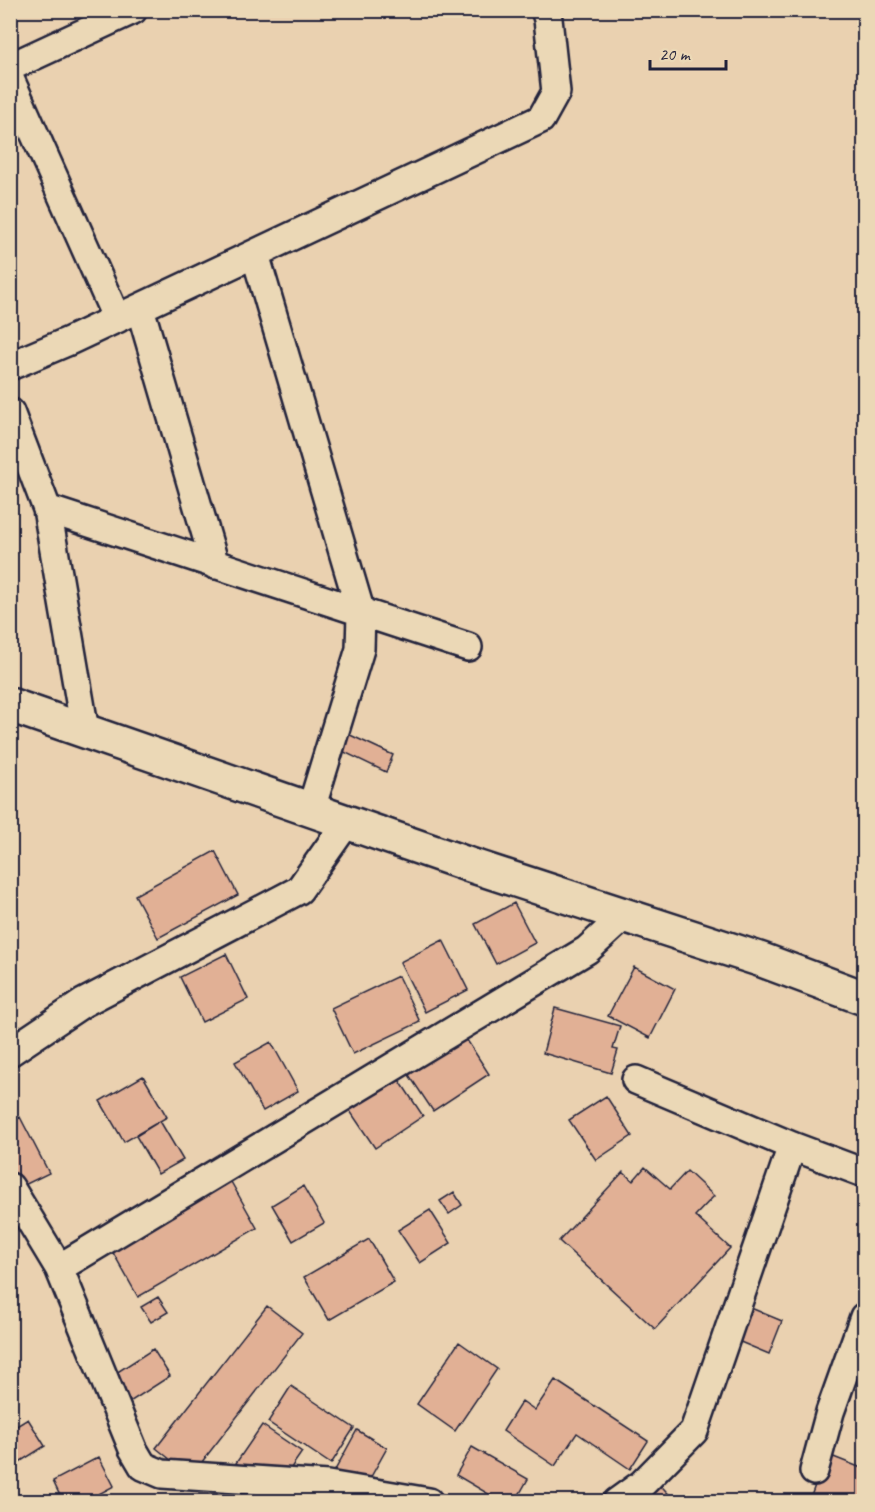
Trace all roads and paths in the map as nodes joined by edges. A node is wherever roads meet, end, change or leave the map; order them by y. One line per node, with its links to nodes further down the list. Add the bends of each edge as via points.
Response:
1 (133, 10): 3 (street)
2 (545, 10): 5 (street, via 556,92 541,119)
3 (10, 67)
4 (10, 79): 6 (street)
5 (255, 254): 6 (street); 11 (street)
6 (128, 313): 7 (street); 10 (street)
7 (10, 366)
8 (10, 412): 9 (street)
9 (47, 509): 10 (street); 14 (street)
10 (215, 565): 11 (street)
11 (361, 612): 12 (street); 15 (street, via 360,649)
12 (468, 647)
13 (10, 705): 14 (main road)
14 (85, 731): 15 (main road)
15 (311, 810): 16 (main road)
16 (347, 822): 17 (main road); 19 (street, via 298,890 83,1004)
17 (624, 916): 18 (main road); 24 (street, via 587,950)
18 (864, 998)
19 (10, 1052)
20 (636, 1080): 21 (street)
21 (792, 1146): 22 (street); 28 (street, via 694,1431 642,1484)
22 (864, 1173)
23 (10, 1187): 24 (street)
24 (59, 1268): 27 (street, via 143,1466 162,1474 328,1485)
25 (864, 1317): 26 (street, via 830,1412)
26 (814, 1471)
27 (429, 1502)
28 (617, 1502)

